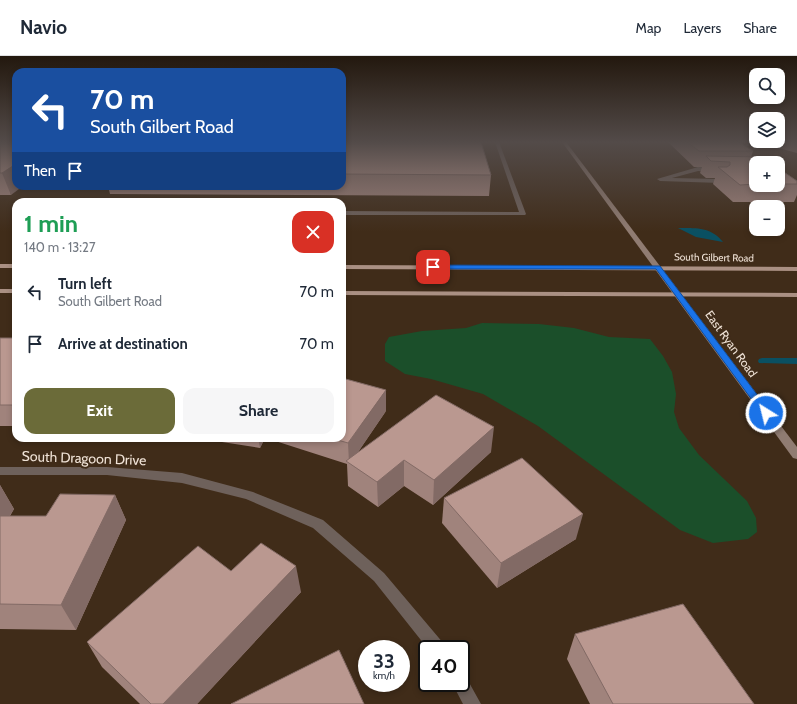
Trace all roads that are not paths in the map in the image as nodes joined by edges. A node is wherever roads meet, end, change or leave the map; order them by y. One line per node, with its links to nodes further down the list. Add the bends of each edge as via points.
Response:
1 (507, 172): 5 (street, via 523,214)
2 (587, 172): 9 (street, East Ryan Road)
3 (686, 172): 4 (street)
4 (660, 179): 4 (street, via 718,178)
5 (346, 213)
6 (0, 266): 7 (main road)
7 (12, 266)
8 (346, 267): 9 (main road, South Gilbert Road)
9 (658, 267): 10 (main road, South Gilbert Road); 14 (street, East Ryan Road)
10 (797, 268)
11 (0, 291): 12 (main road)
12 (12, 291)
13 (346, 293): 14 (main road)
14 (679, 294): 15 (main road); 16 (street, East Ryan Road)
15 (797, 294)
16 (797, 455)
17 (0, 471): 18 (street, South Dragoon Drive, via 107,471 167,476 249,495 318,524 379,577)
18 (431, 640)
19 (466, 692): 20 (street)
20 (473, 704)

